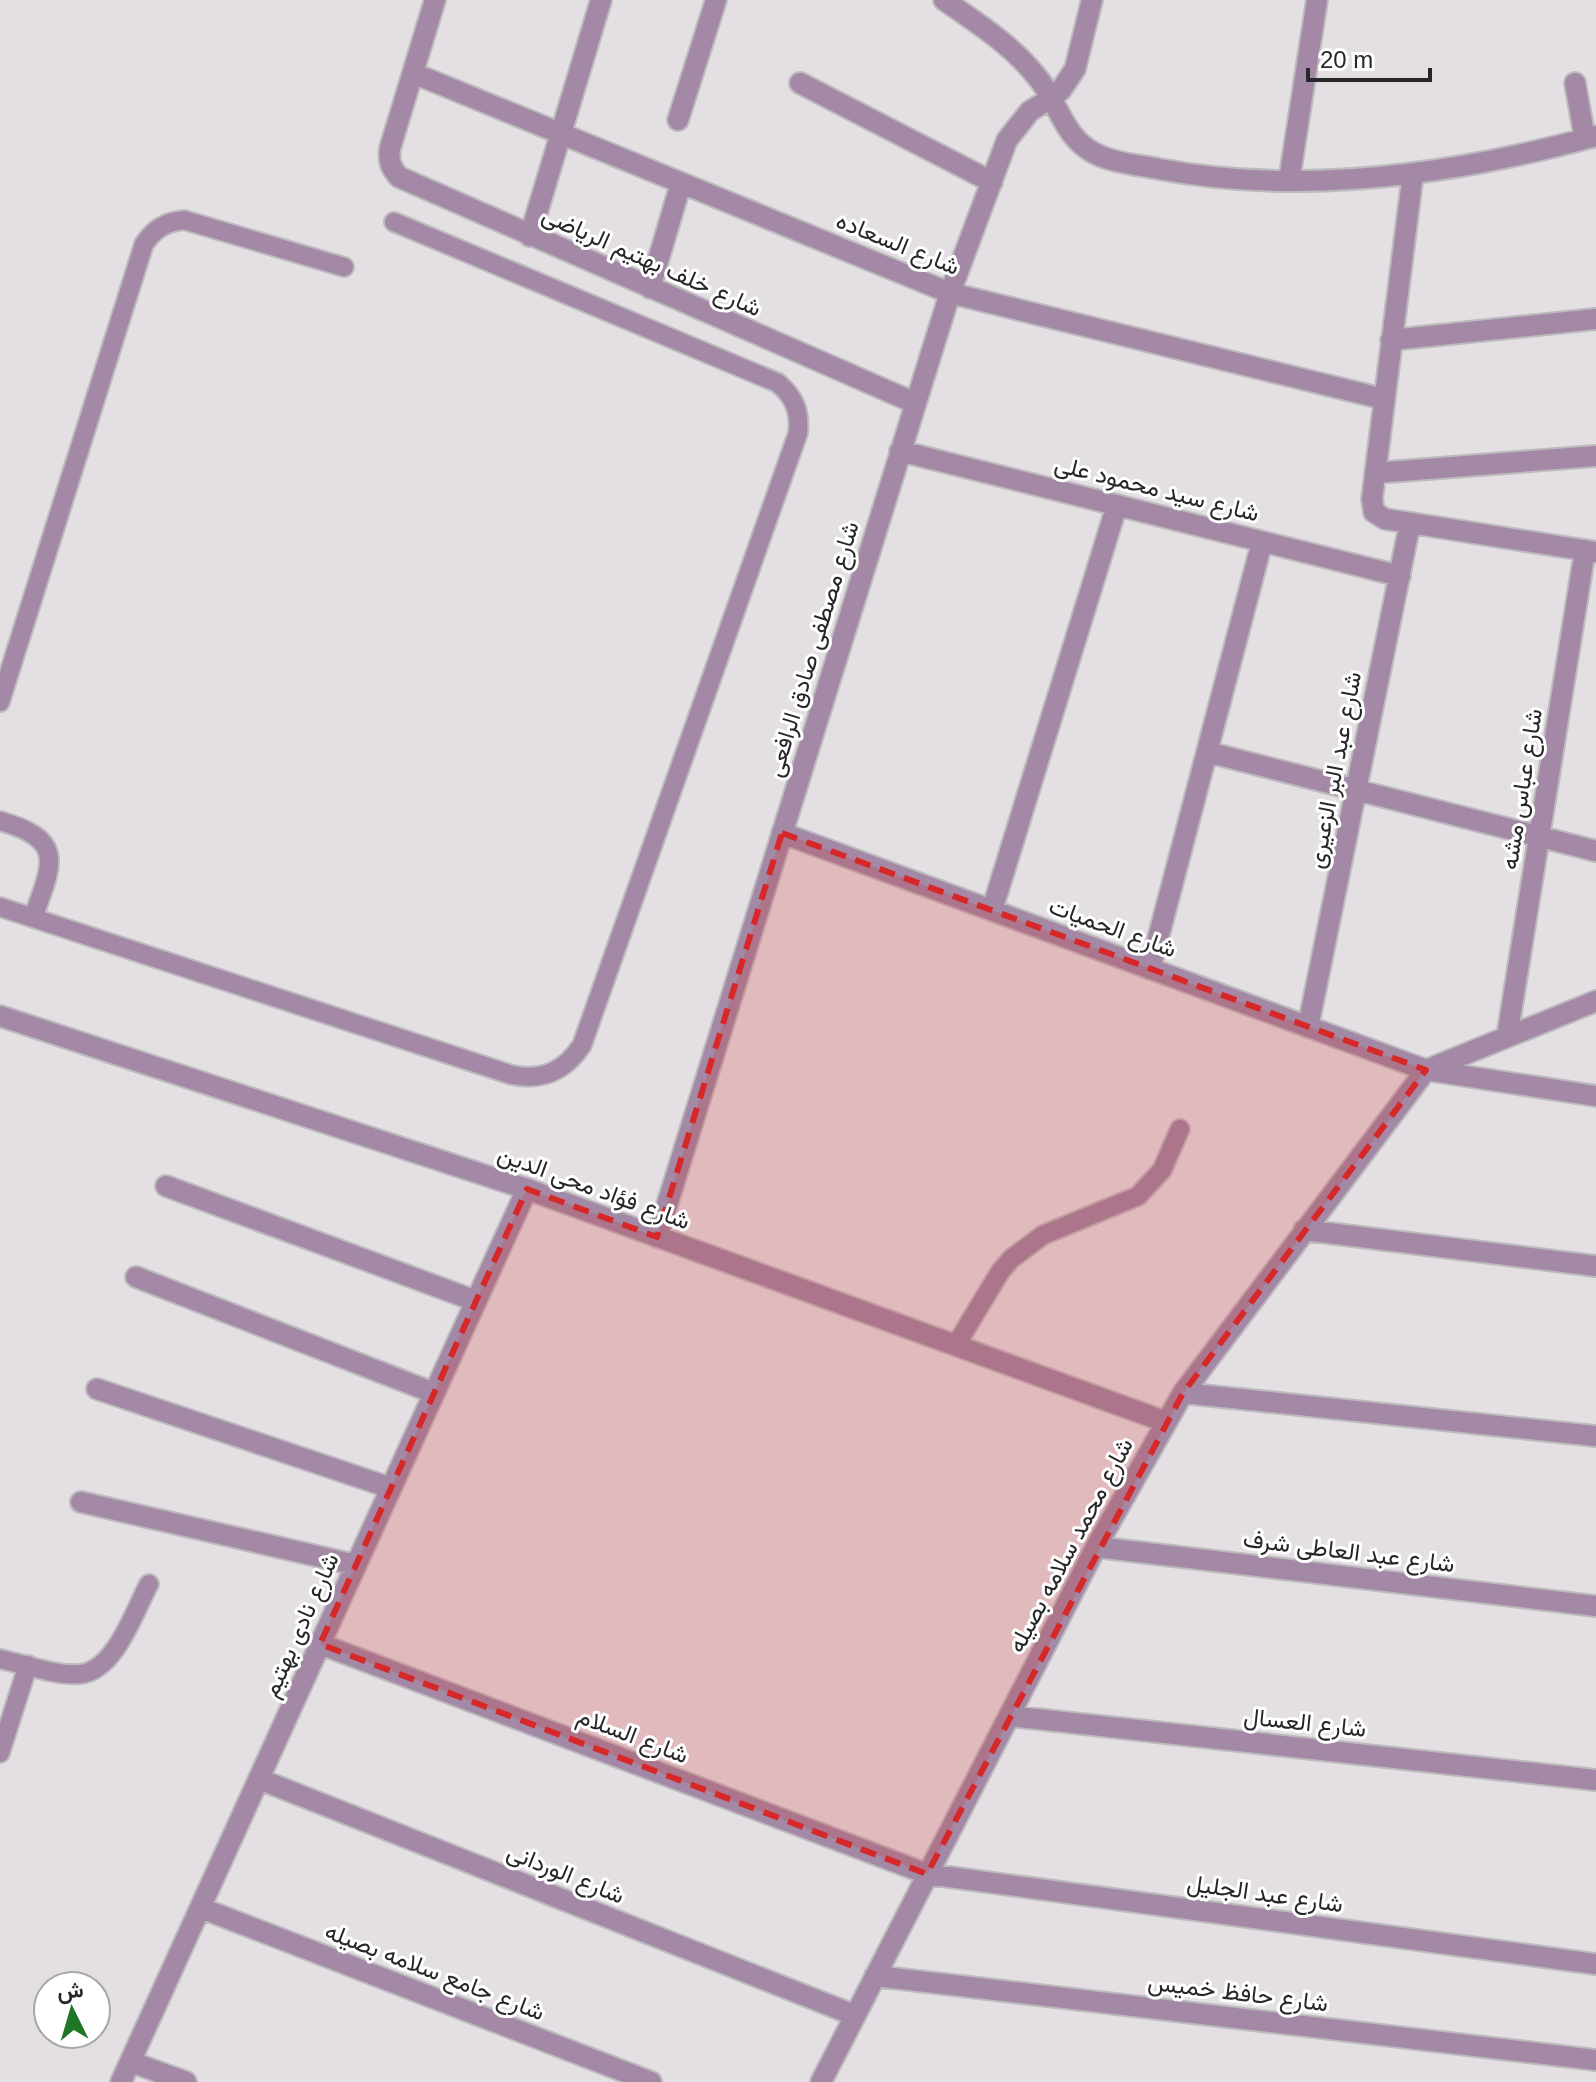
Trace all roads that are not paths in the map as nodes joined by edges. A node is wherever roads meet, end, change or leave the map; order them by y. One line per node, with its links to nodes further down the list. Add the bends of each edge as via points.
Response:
1 (435, 0): 7 (street)
2 (601, 0): 12 (street)
3 (716, 0): 11 (street)
4 (944, 0): 10 (street, via 1018,55)
5 (1092, 0): 10 (street, شارع مصطفى صادق الرافعى, via 1075,69)
6 (1317, 0): 15 (street)
7 (413, 73): 12 (street, شارع السعاده); 19 (street, شارع خلف بهتيم الرياضى, via 390,148 392,169 399,177)
8 (800, 83): 16 (street)
9 (1575, 83): 13 (street)
10 (1052, 98): 15 (street, via 1075,139 1094,153 1178,172); 16 (street, شارع مصطفى صادق الرافعى, via 1014,129)
11 (678, 120)
12 (561, 133): 17 (street, شارع السعاده); 19 (street)
13 (1591, 138): 14 (street, via 1526,155)
14 (1413, 173): 15 (street); 24 (street)
15 (1289, 181)
16 (992, 182): 22 (street, شارع مصطفى صادق الرافعى)
17 (681, 183): 21 (street); 22 (street, شارع السعاده)
18 (394, 222): 44 (lane, via 778,383 796,405 798,433 582,1045 553,1073 512,1075)
19 (530, 236): 21 (street, شارع خلف بهتيم الرياضى)
20 (344, 267): 35 (lane, via 184,220 151,234)
21 (650, 288): 26 (street, شارع خلف بهتيم الرياضى)
22 (950, 293): 25 (street, شارع السعاده); 26 (street, شارع مصطفى صادق الرافعى)
23 (1596, 319): 24 (street)
24 (1391, 340): 25 (street)
25 (1384, 399): 29 (street)
26 (915, 403): 27 (street, شارع مصطفى صادق الرافعى)
27 (900, 451): 30 (street, شارع سيد محمود على); 39 (street, شارع مصطفى صادق الرافعى)
28 (1596, 456): 29 (street)
29 (1375, 473): 31 (street, via 1374,512)
30 (1117, 505): 32 (street, شارع سيد محمود على); 43 (street)
31 (1410, 523): 33 (street); 34 (street, شارع عبد البر الزعيرى)
32 (1262, 542): 34 (street, شارع سيد محمود على); 36 (street)
33 (1591, 551): 40 (street, شارع عباس مشه)
34 (1400, 576): 37 (street, شارع عبد البر الزعيرى)
35 (0, 702)
36 (1207, 752): 37 (street); 45 (street)
37 (1357, 790): 40 (street); 48 (street, شارع عبد البر الزعيرى)
38 (0, 821): 44 (lane, via 36,835 50,857)
39 (782, 833): 43 (street, شارع الحميات); 56 (street, شارع مصطفى صادق الرافعى)
40 (1540, 837): 41 (street); 49 (street, شارع عباس مشه)
41 (1596, 851)
42 (0, 907): 44 (lane)
43 (992, 910): 45 (street, شارع الحميات)
44 (33, 918)
45 (1150, 969): 48 (street, شارع الحميات)
46 (1596, 1001): 49 (street)
47 (0, 1016): 54 (street, شارع فؤاد محى الدين)
48 (1308, 1027): 50 (street, شارع الحميات)
49 (1507, 1037): 50 (street)
50 (1426, 1070): 51 (street, شارع الحميات); 55 (street, شارع محمد سلامه بصيله)
51 (1596, 1096)
52 (1180, 1129): 60 (lane, via 1162,1170 1138,1196 1043,1235 1011,1259)
53 (166, 1186): 59 (street)
54 (527, 1189): 56 (street, شارع فؤاد محى الدين); 59 (street, شارع نادى بهتيم)
55 (1304, 1230): 57 (street); 63 (street, شارع محمد سلامه بصيله)
56 (657, 1237): 60 (street, شارع فؤاد محى الدين)
57 (1596, 1266)
58 (136, 1277): 62 (street)
59 (476, 1301): 62 (street, شارع نادى بهتيم)
60 (956, 1345): 64 (street, شارع فؤاد محى الدين)
61 (97, 1389): 66 (street)
62 (434, 1393): 66 (street, شارع نادى بهتيم)
63 (1183, 1393): 64 (street, شارع محمد سلامه بصيله); 65 (street)
64 (1166, 1422): 68 (street, شارع محمد سلامه بصيله)
65 (1596, 1436)
66 (391, 1488): 69 (street, شارع نادى بهتيم)
67 (81, 1502): 69 (street)
68 (1096, 1547): 71 (street, شارع عبد العاطى شرف); 75 (street, شارع محمد سلامه بصيله)
69 (356, 1565): 72 (street, شارع نادى بهتيم)
70 (149, 1584): 74 (lane, via 104,1664 80,1674)
71 (1596, 1606)
72 (320, 1644): 77 (street, شارع نادى بهتيم); 79 (street, شارع السلام)
73 (0, 1659): 74 (lane)
74 (28, 1665): 76 (lane)
75 (1009, 1716): 78 (street, شارع العسال); 79 (street, شارع محمد سلامه بصيله)
76 (0, 1753)
77 (259, 1779): 80 (street, شارع نادى بهتيم); 83 (street, شارع الوردانى)
78 (1596, 1780)
79 (927, 1874): 81 (street, شارع عبد الجليل); 82 (street, شارع محمد سلامه بصيله)
80 (201, 1908): 85 (street, شارع نادى بهتيم); 88 (street, شارع جامع سلامه بصيله)
81 (1596, 1964)
82 (875, 1976): 83 (street, شارع محمد سلامه بصيله); 84 (street, شارع حافظ خميس)
83 (854, 2015): 89 (street, شارع محمد سلامه بصيله)
84 (1596, 2060)
85 (131, 2062): 86 (street, شارع نادى بهتيم); 87 (street)
86 (121, 2082)
87 (186, 2082)
88 (651, 2082)
89 (821, 2082)

